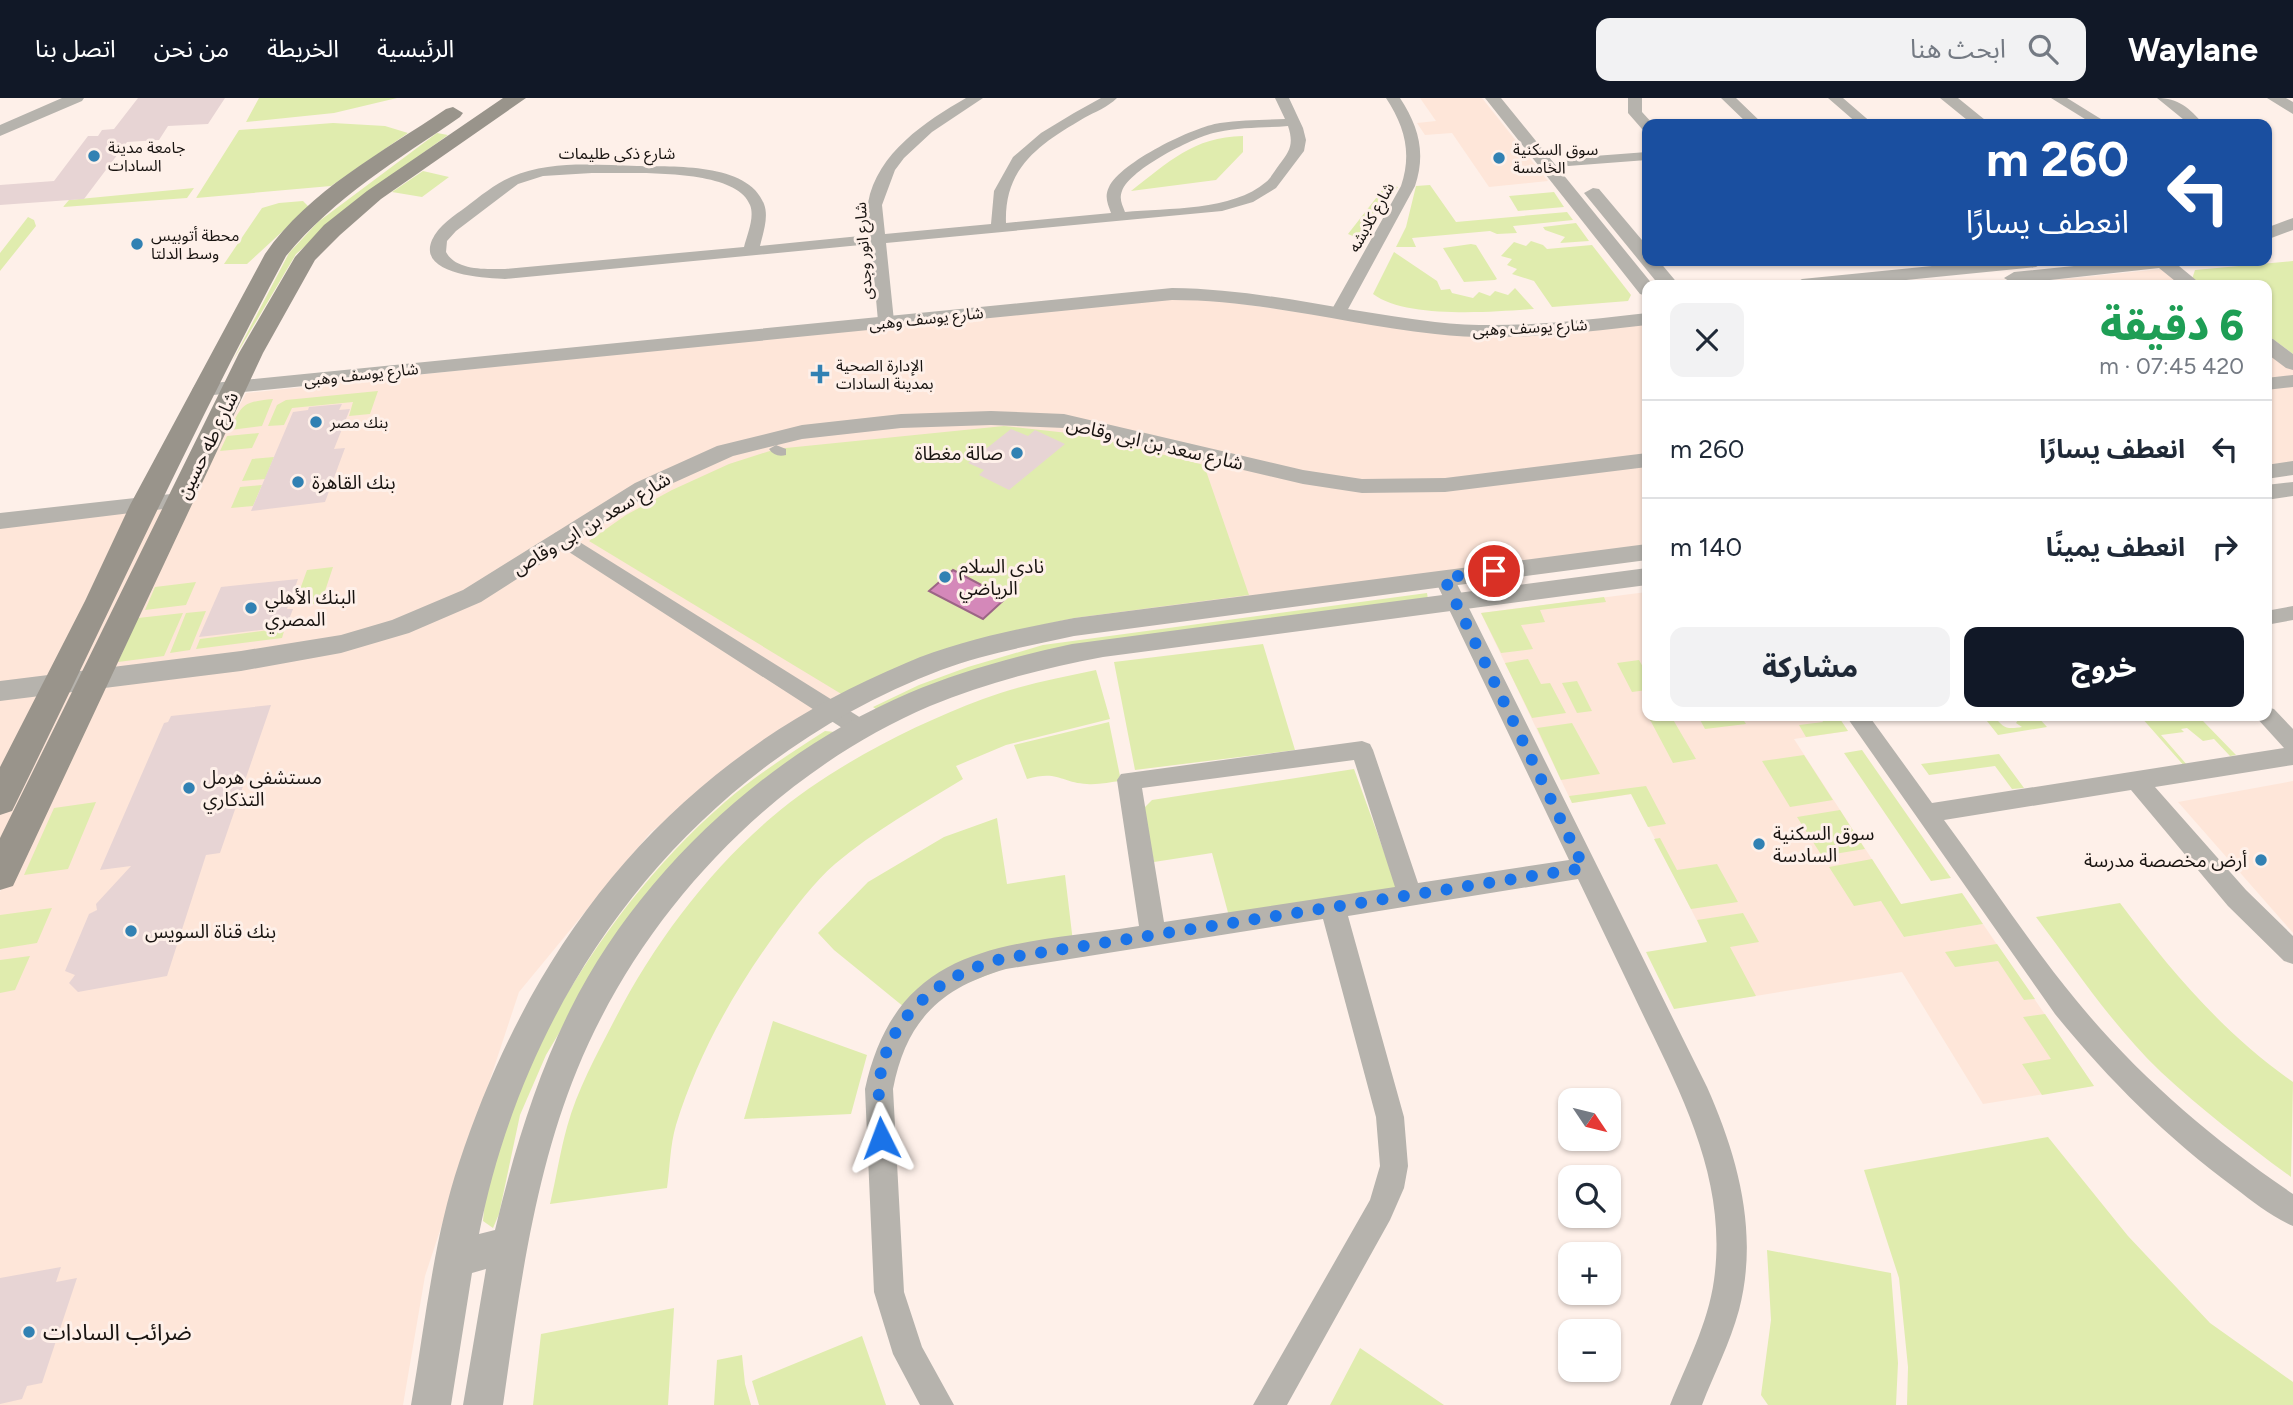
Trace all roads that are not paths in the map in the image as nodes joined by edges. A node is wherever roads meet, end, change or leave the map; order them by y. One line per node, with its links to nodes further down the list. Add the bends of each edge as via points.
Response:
1 (57, 98): 18 (street)
2 (76, 98): 18 (street)
3 (475, 98): 27 (main road, شارع طه حسين)
4 (516, 98): 28 (main road, شارع طه حسين)
5 (975, 98): 36 (street, شارع انور وجدى, via 926,129 889,169 875,205)
6 (1110, 98): 34 (street, via 1045,138 1017,162 1000,192)
7 (1282, 98): 25 (street, شارع ذكى طليمات)
8 (1393, 98): 49 (street, شارع كلابشه, via 1413,135 1414,167)
9 (1493, 98): 47 (street)
10 (1635, 98): 26 (street, via 1635,113)
11 (1728, 98): 19 (street)
12 (1835, 98): 20 (street)
13 (1948, 98): 21 (street)
14 (2058, 98): 22 (street)
15 (2164, 98): 23 (street)
16 (2275, 98): 17 (street)
17 (2293, 109)
18 (23, 115): 24 (street); 29 (street)
19 (1751, 119)
20 (1860, 119)
21 (1975, 119)
22 (2090, 119)
23 (2191, 119)
24 (0, 120)
25 (1293, 121): 32 (street, via 1219,127 1181,139 1120,181 1113,198); 32 (street, شارع ذكى طليمات, via 1297,151 1271,185 1256,194 1208,210)
26 (1642, 121)
27 (435, 125): 28 (main road); 56 (main road, شارع طه حسين, via 347,185 301,224 266,270)
28 (471, 129): 54 (main road, شارع طه حسين, via 374,195 319,243 293,276)
29 (0, 131)
30 (1642, 156): 31 (street)
31 (1564, 157): 38 (street)
32 (1120, 218): 34 (street, شارع ذكى طليمات)
33 (2293, 224): 35 (street)
34 (999, 229): 36 (street, شارع ذكى طليمات)
35 (2272, 232)
36 (878, 240): 37 (street, شارع ذكى طليمات); 50 (street, شارع انور وجدى)
37 (751, 251): 37 (street, شارع ذكى طليمات, via 495,274 451,266 438,246 442,235 495,191 529,175 561,169 690,170 734,183 755,200 759,207)
38 (1642, 252)
39 (1654, 266): 43 (street)
40 (1987, 266): 44 (street)
41 (2121, 266): 45 (street)
42 (2171, 266): 46 (street)
43 (1665, 280)
44 (1851, 280)
45 (1997, 280)
46 (2187, 280)
47 (1642, 284)
48 (1642, 302): 49 (street, شارع يوسف وهبى, via 1515,315)
49 (1343, 305): 50 (street, شارع يوسف وهبى, via 1191,293); 51 (street, شارع يوسف وهبى, via 1412,325 1485,331)
50 (885, 315): 54 (street, شارع يوسف وهبى)
51 (1642, 320)
52 (2272, 348): 53 (street)
53 (2293, 364)
54 (238, 380): 56 (street, شارع يوسف وهبى); 63 (main road, شارع طه حسين)
55 (2293, 381): 57 (street)
56 (207, 383): 64 (main road, شارع طه حسين)
57 (2272, 383)
58 (1642, 461): 66 (street, شارع سعد بن ابى وقاص, via 1445,485 1362,486 1303,477 1064,421 901,421 802,432 725,451 643,488)
59 (2293, 468): 60 (street)
60 (2272, 471)
61 (2293, 489): 62 (street)
62 (2272, 492)
63 (180, 502): 64 (street); 72 (main road, شارع طه حسين)
64 (144, 505): 65 (street); 73 (main road, شارع طه حسين)
65 (0, 521)
66 (562, 538): 72 (street, شارع سعد بن ابى وقاص, via 472,596 400,627 341,644); 75 (street)
67 (1642, 553): 69 (street)
68 (1642, 576): 69 (street)
69 (1449, 590): 75 (street, via 1074,627 1002,641 918,669); 78 (street, via 1066,654 959,684); 84 (street)
70 (2293, 613): 71 (street)
71 (2272, 617)
72 (94, 680): 73 (street, شارع سعد بن ابى وقاص); 85 (main road, شارع طه حسين)
73 (60, 684): 74 (street, شارع سعد بن ابى وقاص); 82 (main road, شارع طه حسين)
74 (0, 691)
75 (832, 709): 78 (street); 92 (street, via 777,743 696,806 645,857 591,923 553,982 511,1064 476,1164)
76 (1861, 721): 83 (street)
77 (2271, 721): 79 (street)
78 (861, 729): 91 (street, via 797,771 741,816 689,867 640,927 597,994 560,1070)
79 (2293, 743)
80 (2293, 756): 81 (street)
81 (2136, 780): 83 (street); 89 (street, via 2246,908)
82 (0, 801)
83 (1926, 813): 90 (street, via 2094,1043 2189,1136)
84 (1584, 868): 86 (street); 97 (street, via 1697,1096 1727,1186 1729,1279 1723,1309)
85 (0, 875)
86 (1410, 895): 87 (street); 88 (street, via 1362,750 1129,780)
87 (1333, 908): 88 (street); 96 (street, via 1390,1117 1394,1166 1380,1210)
88 (1153, 935): 95 (street, via 1006,958 967,969 918,1003 891,1042 879,1089 889,1292 909,1354)
89 (2293, 953)
90 (2293, 1211)
91 (508, 1246): 92 (street); 94 (street)
92 (455, 1258): 93 (street)
93 (431, 1405)
94 (483, 1405)
95 (938, 1405)
96 (1269, 1405)
97 (1686, 1405)

